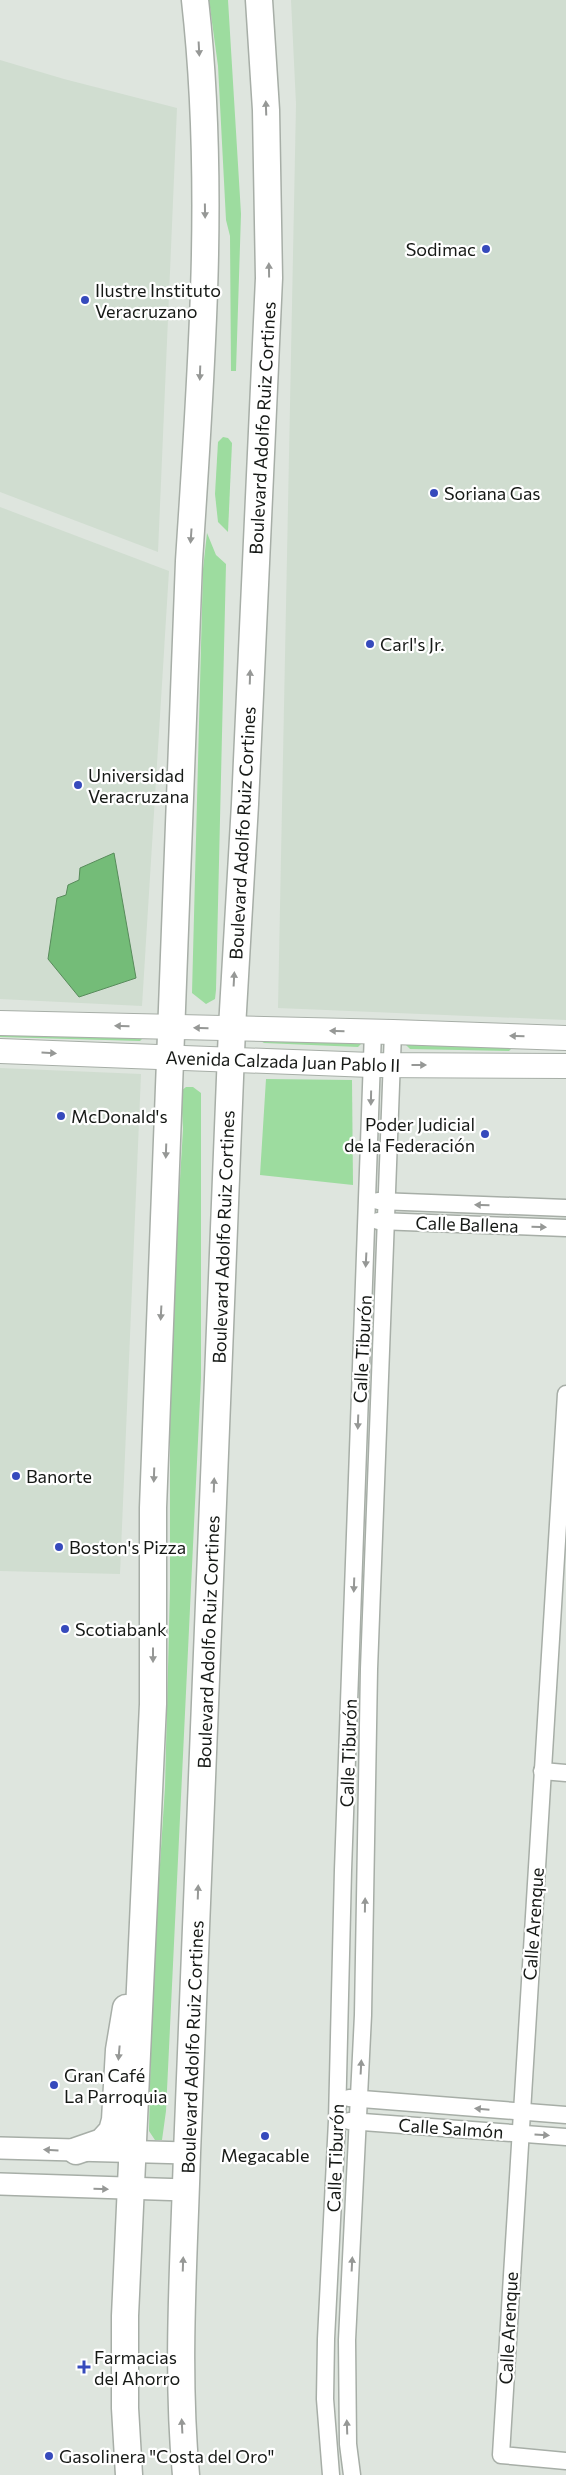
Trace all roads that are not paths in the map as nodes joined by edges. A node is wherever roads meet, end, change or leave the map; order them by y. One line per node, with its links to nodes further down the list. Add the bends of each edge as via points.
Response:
1 (195, 0): 4 (main road, one-way to 4, via 204,121 205,227)
2 (259, 0): 5 (main road, Boulevard Adolfo Ruiz Cortines, one-way to 2, via 269,278 266,110)
3 (0, 1023): 4 (main road, Avenida Calzada Juan Pablo II, one-way to 3)
4 (170, 1027): 5 (main road, Avenida Calzada Juan Pablo II, one-way to 4); 9 (main road)
5 (232, 1028): 6 (main road, Avenida Calzada Juan Pablo II, one-way to 5); 10 (main road, Boulevard Adolfo Ruiz Cortines)
6 (383, 1032): 7 (main road, Avenida Calzada Juan Pablo II, one-way to 6); 11 (street, Calle Tiburón)
7 (566, 1038)
8 (0, 1051): 9 (main road, Avenida Calzada Juan Pablo II, one-way to 9)
9 (170, 1058): 10 (main road, Avenida Calzada Juan Pablo II); 25 (main road, one-way to 25, via 153,1492 153,1704)
10 (230, 1059): 11 (main road, Avenida Calzada Juan Pablo II); 37 (main road, Boulevard Adolfo Ruiz Cortines, one-way to 10)
11 (382, 1065): 12 (main road, Avenida Calzada Juan Pablo II, one-way to 12); 13 (street, Calle Tiburón, one-way to 13); 14 (street, Calle Tiburón)
12 (566, 1066)
13 (368, 1200): 14 (street, Calle Ballena); 16 (street, Calle Tiburón)
14 (388, 1201): 15 (street, Calle Ballena, one-way to 14); 17 (street, Calle Tiburón)
15 (566, 1208)
16 (368, 1221): 17 (street, Calle Ballena); 20 (street, Calle Tiburón, one-way to 20)
17 (387, 1221): 18 (street, Calle Ballena, one-way to 18); 21 (street, Calle Tiburón)
18 (566, 1228)
19 (566, 1394): 22 (street, Calle Arenque)
20 (359, 1400): 21 (street); 26 (street, Calle Tiburón, one-way to 26)
21 (380, 1400): 27 (street, Calle Tiburón, one-way to 21, via 369,1669)
22 (559, 1637): 23 (street, Calle Arenque)
23 (542, 1771): 24 (street); 28 (street, Calle Arenque)
24 (566, 1773)
25 (144, 1919): 35 (main road, one-way to 35, via 119,2050 112,2131 102,2142); 36 (main road)
26 (337, 2098): 27 (street, Calle Salmón); 30 (street, Calle Tiburón)
27 (359, 2099): 28 (street, Calle Salmón, one-way to 27); 31 (street, Calle Tiburón)
28 (521, 2112): 29 (street, Calle Salmón); 32 (street, Calle Arenque)
29 (566, 2115)
30 (337, 2121): 31 (street, Calle Salmón); 44 (street, Calle Tiburón, via 325,2399)
31 (358, 2121): 32 (street, Calle Salmón); 45 (street, Calle Tiburón, one-way to 31, via 348,2444 347,2340)
32 (520, 2134): 33 (street, Calle Salmón, one-way to 33); 41 (street, Calle Arenque, via 501,2455)
33 (566, 2137)
34 (0, 2148): 35 (street, one-way to 34)
35 (76, 2151): 36 (street)
36 (134, 2152): 37 (street); 39 (main road)
37 (187, 2153): 40 (main road, Boulevard Adolfo Ruiz Cortines)
38 (0, 2184): 39 (street, one-way to 39)
39 (132, 2190): 40 (street); 42 (main road, via 124,2316)
40 (186, 2190): 43 (main road, Boulevard Adolfo Ruiz Cortines, one-way to 40, via 181,2426)
41 (566, 2461)
42 (129, 2475)
43 (186, 2475)
44 (331, 2475)
45 (352, 2475)

